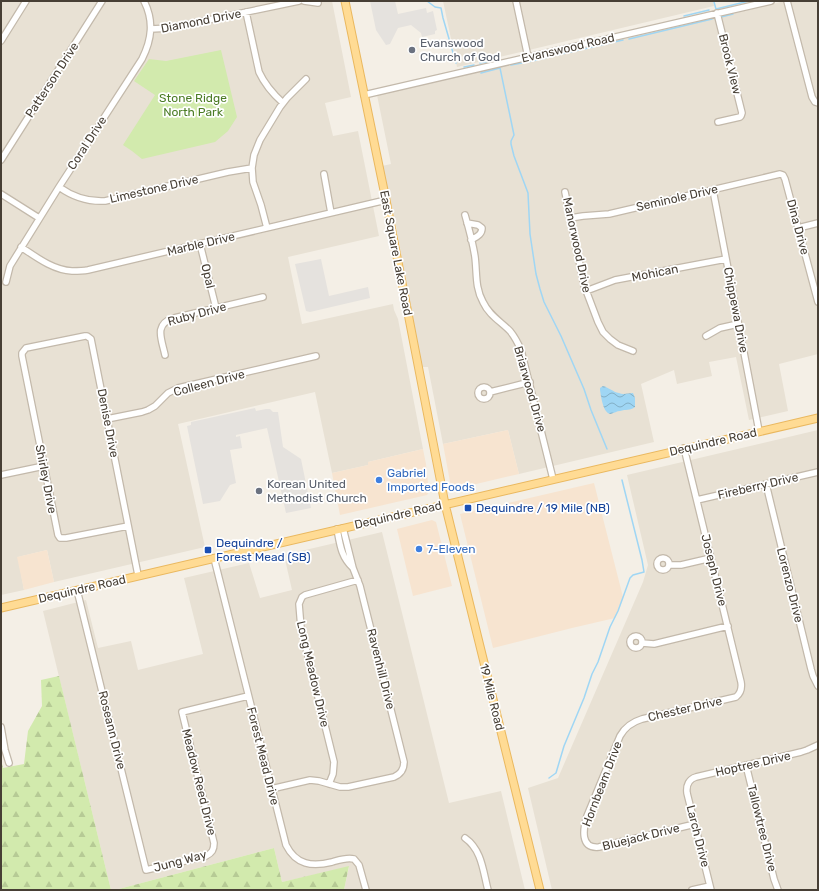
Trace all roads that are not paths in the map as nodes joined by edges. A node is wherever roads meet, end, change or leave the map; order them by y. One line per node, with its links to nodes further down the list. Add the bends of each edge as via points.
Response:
1 (26, 1): 14 (street)
2 (102, 1): 21 (street, Patterson Drive)
3 (144, 1): 13 (street, Coral Drive)
4 (298, 1): 11 (street, Diamond Drive)
5 (304, 1): 10 (street)
6 (345, 1): 17 (main road, East Square Lake Road)
7 (516, 1): 15 (street)
8 (771, 1): 12 (street, Evanswood Road)
9 (788, 1): 19 (street, via 812,97)
10 (318, 3)
11 (246, 12): 13 (street, Diamond Drive, via 170,28); 18 (street, via 261,76 270,91)
12 (717, 13): 15 (street, Evanswood Road); 20 (street, Brook View, via 742,110 740,117)
13 (151, 29): 25 (street, Coral Drive, via 148,46 142,59)
14 (1, 41)
15 (528, 57): 17 (street, Evanswood Road)
16 (306, 79): 18 (street)
17 (364, 95): 29 (main road, East Square Lake Road)
18 (283, 103): 22 (street, via 257,147)
19 (818, 103)
20 (718, 122)
21 (1, 160)
22 (252, 168): 25 (street, Limestone Drive, via 105,200 80,198); 36 (street, via 254,185)
23 (324, 174): 30 (street)
24 (783, 175): 26 (street, Seminole Drive); 37 (street, Dina Drive)
25 (59, 187): 32 (street, Coral Drive)
26 (713, 190): 33 (street, Seminole Drive, via 609,214); 41 (street, Chippewa Drive)
27 (565, 192): 33 (street, Manorwood Drive)
28 (1, 194): 32 (street)
29 (386, 200): 30 (street, Marble Drive); 65 (main road, East Square Lake Road)
30 (332, 213): 36 (street, Marble Drive)
31 (465, 215): 34 (street, Briarwood Drive)
32 (40, 218): 40 (street, Coral Drive)
33 (570, 218): 43 (street, Manorwood Drive)
34 (467, 223): 38 (street, Briarwood Drive); 38 (street, via 482,228 479,235)
35 (818, 223): 37 (street)
36 (267, 228): 39 (street, Marble Drive)
37 (798, 228): 45 (street, Dina Drive)
38 (471, 240): 53 (street, Briarwood Drive, via 480,296 486,309 518,343)
39 (200, 244): 40 (street, Marble Drive, via 94,269 72,271 48,264); 46 (street, Opal)
40 (21, 247): 42 (street, Coral Drive, via 10,266)
41 (726, 259): 43 (street, Mohican, via 615,280); 47 (street, Chippewa Drive)
42 (6, 282)
43 (586, 291): 50 (street, Manorwood Drive, via 606,335 618,345)
44 (264, 297): 46 (street, Ruby Drive)
45 (818, 302)
46 (216, 308): 51 (street, Ruby Drive, via 163,323 160,331)
47 (738, 324): 48 (street, via 720,328); 57 (street, Chippewa Drive)
48 (706, 336)
49 (24, 350): 56 (street, Denise Drive, via 89,337 93,344); 59 (street, Shirley Drive, via 22,356)
50 (633, 351)
51 (165, 355)
52 (316, 356): 56 (street, Colleen Drive, via 178,388 148,410)
53 (530, 382): 54 (street); 62 (street, Briarwood Drive)
54 (490, 392)
55 (818, 418): 57 (main road, Dequindre Road)
56 (107, 420): 66 (street, Denise Drive)
57 (759, 431): 58 (main road, Dequindre Road)
58 (684, 448): 62 (main road, Dequindre Road); 64 (street, Joseph Drive)
59 (44, 466): 61 (street); 66 (street, Shirley Drive, via 60,538)
60 (818, 472): 63 (street, Fireberry Drive)
61 (1, 474)
62 (553, 479): 65 (main road, Dequindre Road)
63 (766, 484): 64 (street, Fireberry Drive); 77 (street, Lorenzo Drive, via 811,669)
64 (697, 500): 69 (street, Joseph Drive)
65 (445, 504): 67 (main road, Dequindre Road); 96 (main road, 19 Mile Road)
66 (128, 526): 71 (street, Denise Drive)
67 (340, 529): 68 (main road, Dequindre Road); 72 (street, Ravenhill Drive, via 346,562 353,568)
68 (214, 558): 71 (main road, Dequindre Road); 79 (street, Forest Mead Drive)
69 (711, 558): 70 (street); 75 (street, Joseph Drive)
70 (669, 565)
71 (138, 576): 73 (main road, Dequindre Road)
72 (358, 580): 86 (street, Long Meadow Drive, via 305,595 299,604 301,628 334,762); 86 (street, Ravenhill Drive, via 404,765 400,774 394,777 348,787)
73 (77, 590): 74 (main road, Dequindre Road); 92 (street, Roseann Drive)
74 (1, 608)
75 (728, 626): 76 (street, via 654,644); 78 (street, Joseph Drive, via 742,682)
76 (642, 643)
77 (818, 686)
78 (740, 692): 80 (street, Chester Drive, via 733,697 637,720)
79 (248, 696): 87 (street, Forest Mead Drive); 91 (street, Meadow Reed Drive, via 182,712 214,843)
80 (629, 725): 90 (street, Hornbeam Drive, via 620,736 585,822 584,837)
81 (1, 727): 83 (street)
82 (818, 745): 84 (street, Hoptree Drive)
83 (9, 763)
84 (746, 765): 85 (street, Hoptree Drive, via 696,777); 98 (street, Tallowtree Drive)
85 (689, 782): 88 (street, Larch Drive, via 687,793)
86 (329, 784): 87 (street, via 310,780)
87 (271, 789): 94 (street, Forest Mead Drive, via 283,839 292,855 300,861 315,865 346,859 354,860 359,865)
88 (695, 824): 90 (street, Bluejack Drive, via 595,848); 93 (street, Larch Drive)
89 (465, 838): 95 (street, via 478,854)
90 (587, 844)
91 (213, 852): 92 (street, Jung Way, via 210,855)
92 (146, 870)
93 (711, 888): 97 (street)
94 (366, 890)
95 (488, 890)
96 (540, 890)
97 (692, 890)
98 (778, 890)

